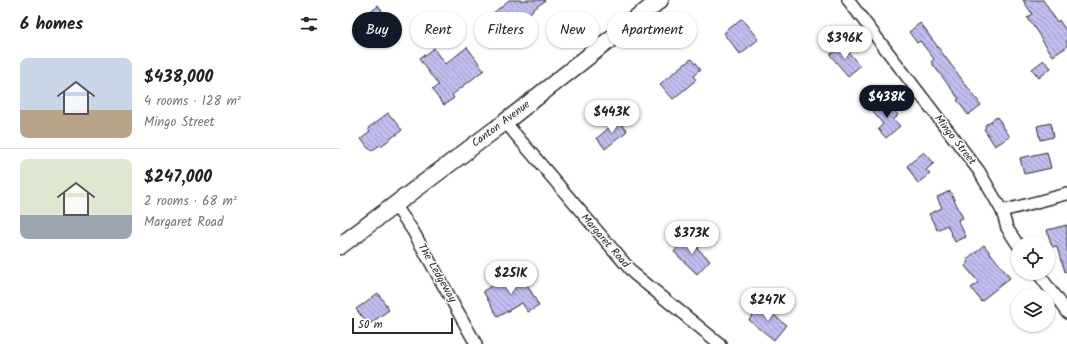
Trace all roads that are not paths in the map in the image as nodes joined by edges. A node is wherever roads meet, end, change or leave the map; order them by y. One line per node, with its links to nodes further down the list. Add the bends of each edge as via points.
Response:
1 (660, 0): 3 (main road, Canton Avenue)
2 (848, 0): 6 (street, Mingo Street, via 974,164)
3 (505, 122): 5 (main road, Canton Avenue); 12 (street, Margaret Road, via 633,273)
4 (1067, 194): 6 (street)
5 (395, 205): 8 (main road, Canton Avenue); 11 (street, The Ledgeway, via 413,230)
6 (1002, 211): 7 (street, Mingo Street)
7 (1012, 236)
8 (340, 246)
9 (1043, 280): 10 (street)
10 (1067, 313)
11 (476, 344)
12 (720, 344)

